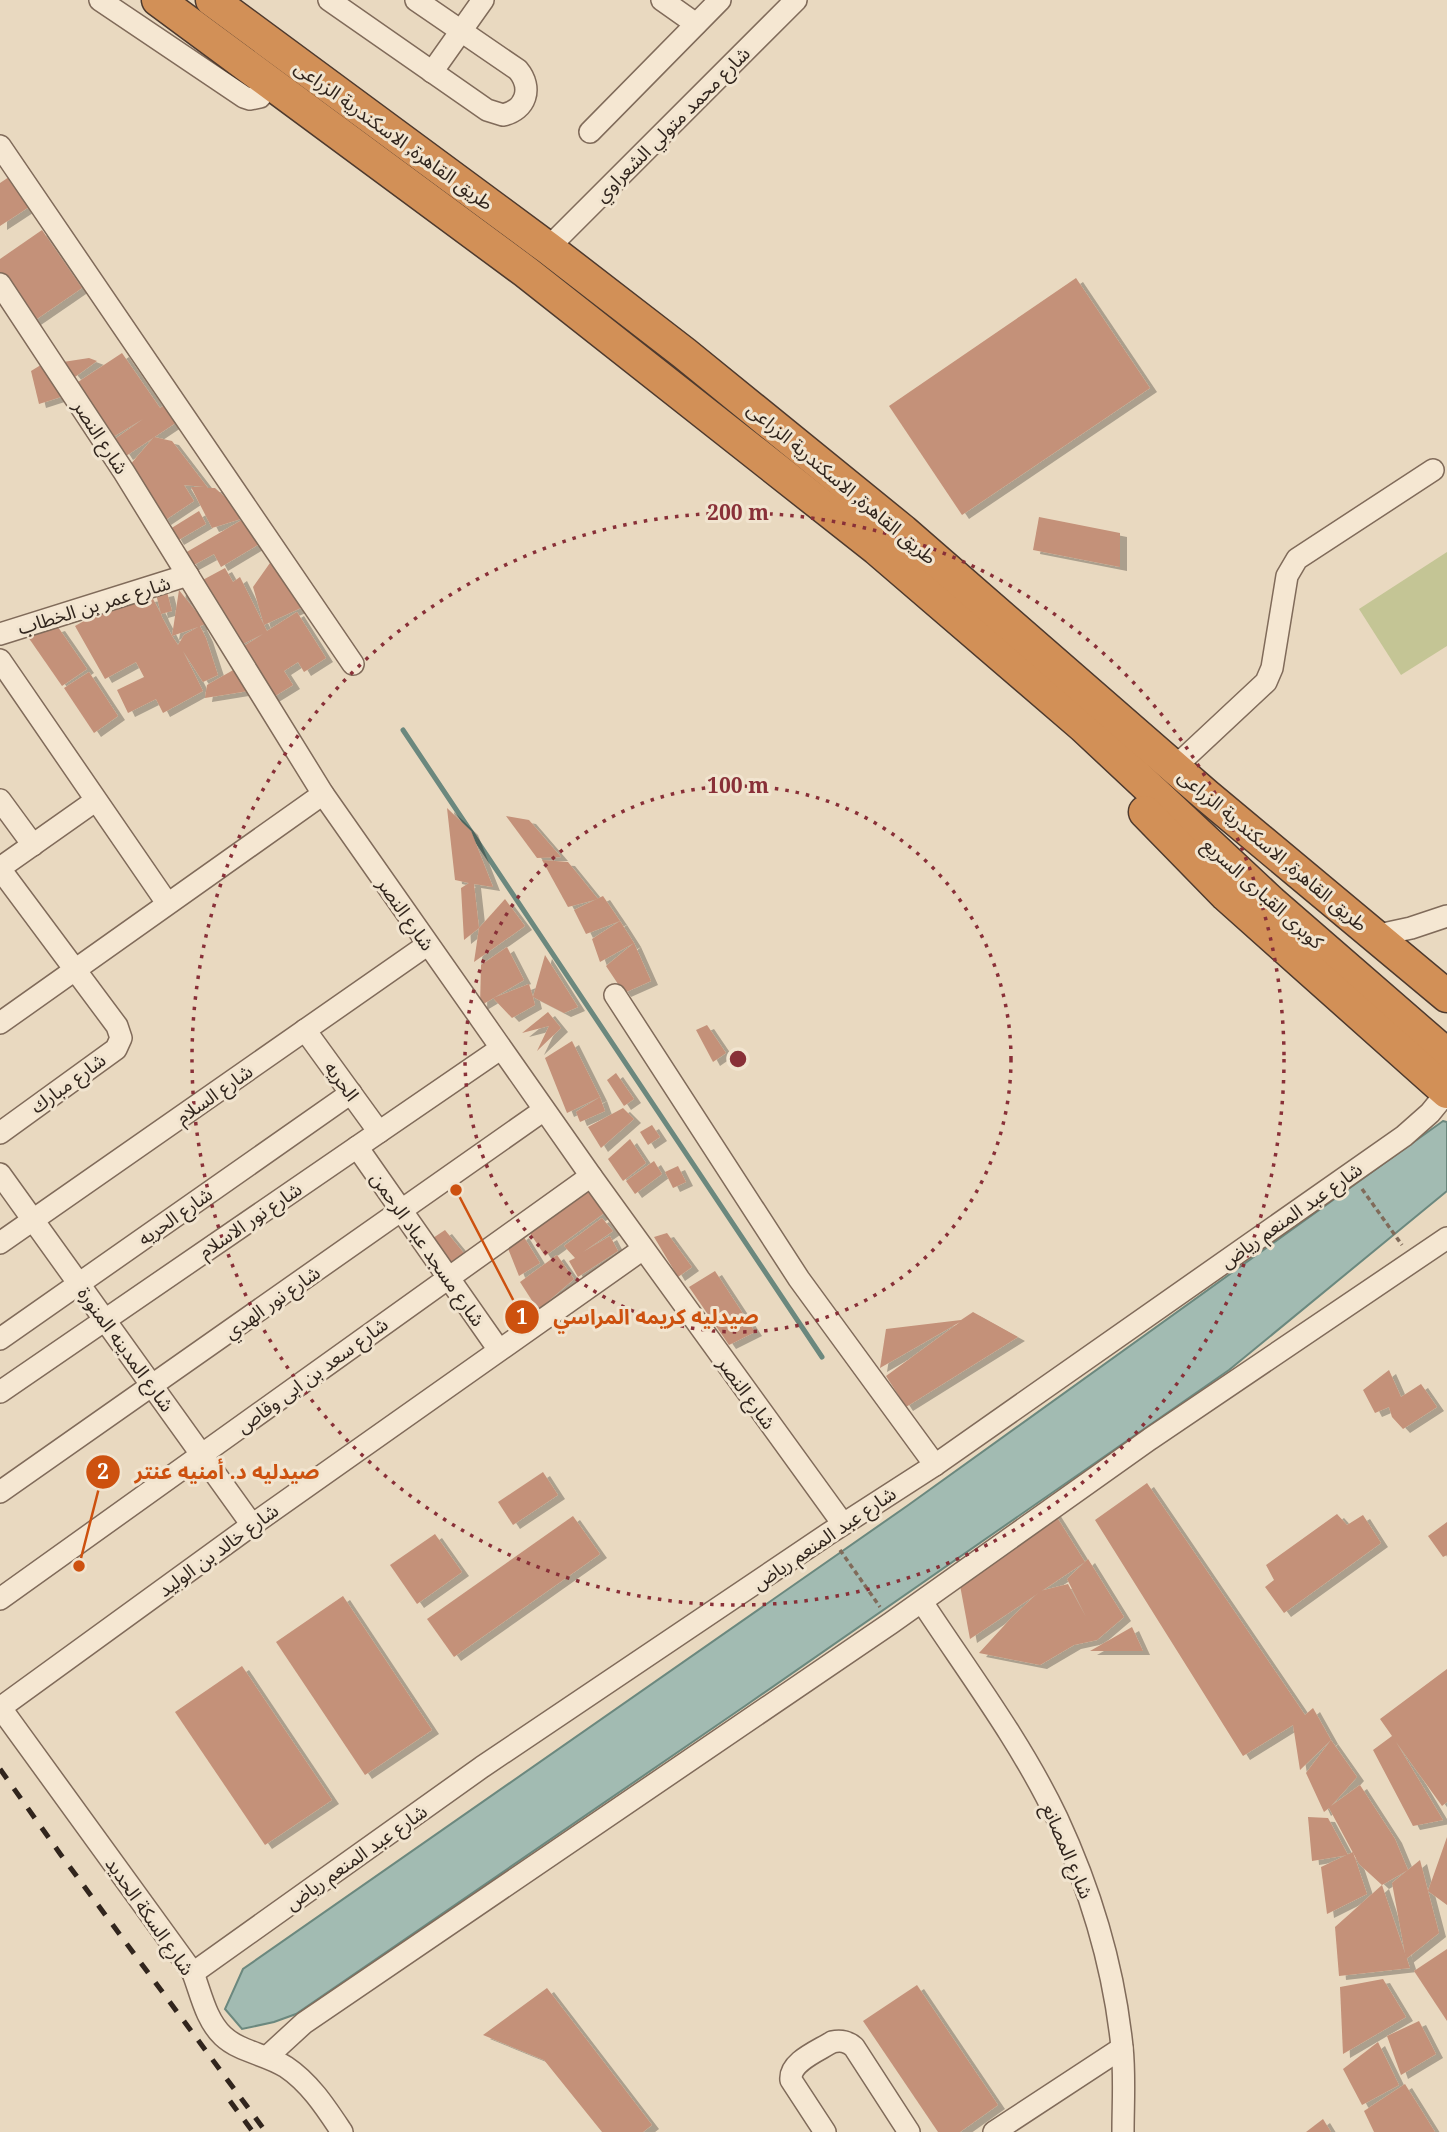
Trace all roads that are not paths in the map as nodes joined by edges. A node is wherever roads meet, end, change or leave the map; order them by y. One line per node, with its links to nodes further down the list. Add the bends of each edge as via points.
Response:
1 (100, 0): 13 (street, via 244,97 260,97)
2 (158, 0): 13 (highway, طريق القاهرة, الاسكندرية الزراعى)
3 (416, 0): 11 (street)
4 (483, 0): 11 (street)
5 (662, 0): 10 (street)
6 (796, 0): 16 (street, شارع محمد متولي الشعراوي)
7 (716, 1): 10 (street)
8 (218, 2): 16 (highway, طريق القاهرة, الاسكندرية الزراعى)
9 (343, 4): 12 (street)
10 (696, 23): 14 (street)
11 (461, 31): 12 (street); 12 (street, via 518,71 526,85 524,102 511,113 495,114)
12 (432, 72)
13 (270, 83): 23 (highway, طريق القاهرة, الاسكندرية الزراعى, via 526,272 877,549)
14 (590, 132)
15 (0, 146): 22 (street)
16 (548, 248): 24 (highway, طريق القاهرة, الاسكندرية الزراعى, via 904,531)
17 (0, 284): 19 (street, شارع النصر)
18 (1433, 470): 24 (street, via 1297,559 1287,576 1266,682)
19 (188, 575): 20 (street, شارع عمر بن الخطاب); 25 (street, شارع النصر)
20 (0, 634)
21 (0, 660): 27 (street)
22 (353, 664)
23 (1083, 726): 40 (highway, كوبرى القبارى السريع, via 1271,902); 41 (highway, via 1119,785 1226,895)
24 (1175, 767): 32 (highway, طريق القاهرة, الاسكندرية الزراعى)
25 (323, 794): 30 (street); 33 (street, شارع النصر)
26 (0, 800): 28 (street)
27 (95, 801): 28 (street); 30 (street)
28 (33, 845): 29 (street)
29 (0, 869): 34 (street)
30 (167, 903): 34 (street)
31 (1447, 916): 32 (street)
32 (1374, 936): 36 (highway, طريق القاهرة, الاسكندرية الزراعى)
33 (427, 945): 38 (street, شارع السلام); 39 (street, شارع النصر)
34 (75, 969): 37 (street); 45 (street, شارع مبارك, via 117,1026 121,1038 116,1049)
35 (615, 995): 62 (street, via 799,1279)
36 (1447, 996)
37 (0, 1023)
38 (305, 1030): 42 (street, الحريه); 50 (street, شارع السلام)
39 (500, 1049): 43 (street, شارع النصر); 44 (street, شارع نور الاسلام)
40 (1447, 1055)
41 (1447, 1092): 62 (street, شارع عبد المنعم رياض, via 1404,1136)
42 (351, 1093): 44 (street, الحريه); 55 (street, شارع الحريه)
43 (544, 1110): 48 (street, شارع النصر); 49 (street, شارع نور الهدي)
44 (379, 1132): 46 (street, شارع نور الاسلام)
45 (0, 1133)
46 (357, 1147): 49 (street, شارع مسجد عباد الرحمن); 56 (street, شارع نور الاسلام)
47 (0, 1174): 50 (street, شارع المدينه المنورة)
48 (590, 1176): 53 (street, شارع النصر); 54 (street, شارع سعد بن ابى وقاص)
49 (402, 1211): 54 (street, شارع مسجد عباد الرحمن); 59 (street, شارع نور الهدي)
50 (33, 1220): 52 (street, شارع السلام); 55 (street, شارع المدينه المنورة)
51 (1447, 1238): 67 (street, via 1150,1438)
52 (0, 1243)
53 (643, 1249): 58 (street, شارع خالد بن الوليد); 65 (street, شارع النصر)
54 (448, 1277): 58 (street, شارع مسجد عباد الرحمن); 61 (street, شارع سعد بن ابى وقاص)
55 (79, 1283): 56 (street, شارع المدينه المنورة); 57 (street, شارع الحريه)
56 (105, 1320): 59 (street, شارع المدينه المنورة); 60 (street, شارع نور الاسلام)
57 (0, 1339)
58 (499, 1350): 64 (street, شارع خالد بن الوليد)
59 (152, 1385): 61 (street, شارع المدينه المنورة); 63 (street, شارع نور الهدي)
60 (0, 1392)
61 (202, 1454): 64 (street, شارع المدينه المنورة); 66 (street, شارع سعد بن ابى وقاص)
62 (935, 1465): 65 (street, شارع عبد المنعم رياض)
63 (0, 1492)
64 (253, 1525): 68 (street, شارع خالد بن الوليد)
65 (836, 1529): 69 (street, شارع عبد المنعم رياض, via 494,1760)
66 (0, 1599)
67 (922, 1602): 70 (street, شارع المصانع, via 1022,1753 1057,1818 1090,1900); 71 (street, via 304,2023)
68 (0, 1707): 69 (street, شارع السكة الحديد)
69 (193, 1973): 71 (street, شارع السكة الحديد, via 212,2023 222,2035)
70 (1122, 2048): 75 (street); 76 (street, شارع المصانع)
71 (267, 2057): 72 (street, شارع السكة الحديد, via 302,2080)
72 (342, 2132)
73 (825, 2132): 74 (street, via 790,2075 794,2067 838,2040 854,2048)
74 (909, 2132)
75 (994, 2132)
76 (1123, 2132)

